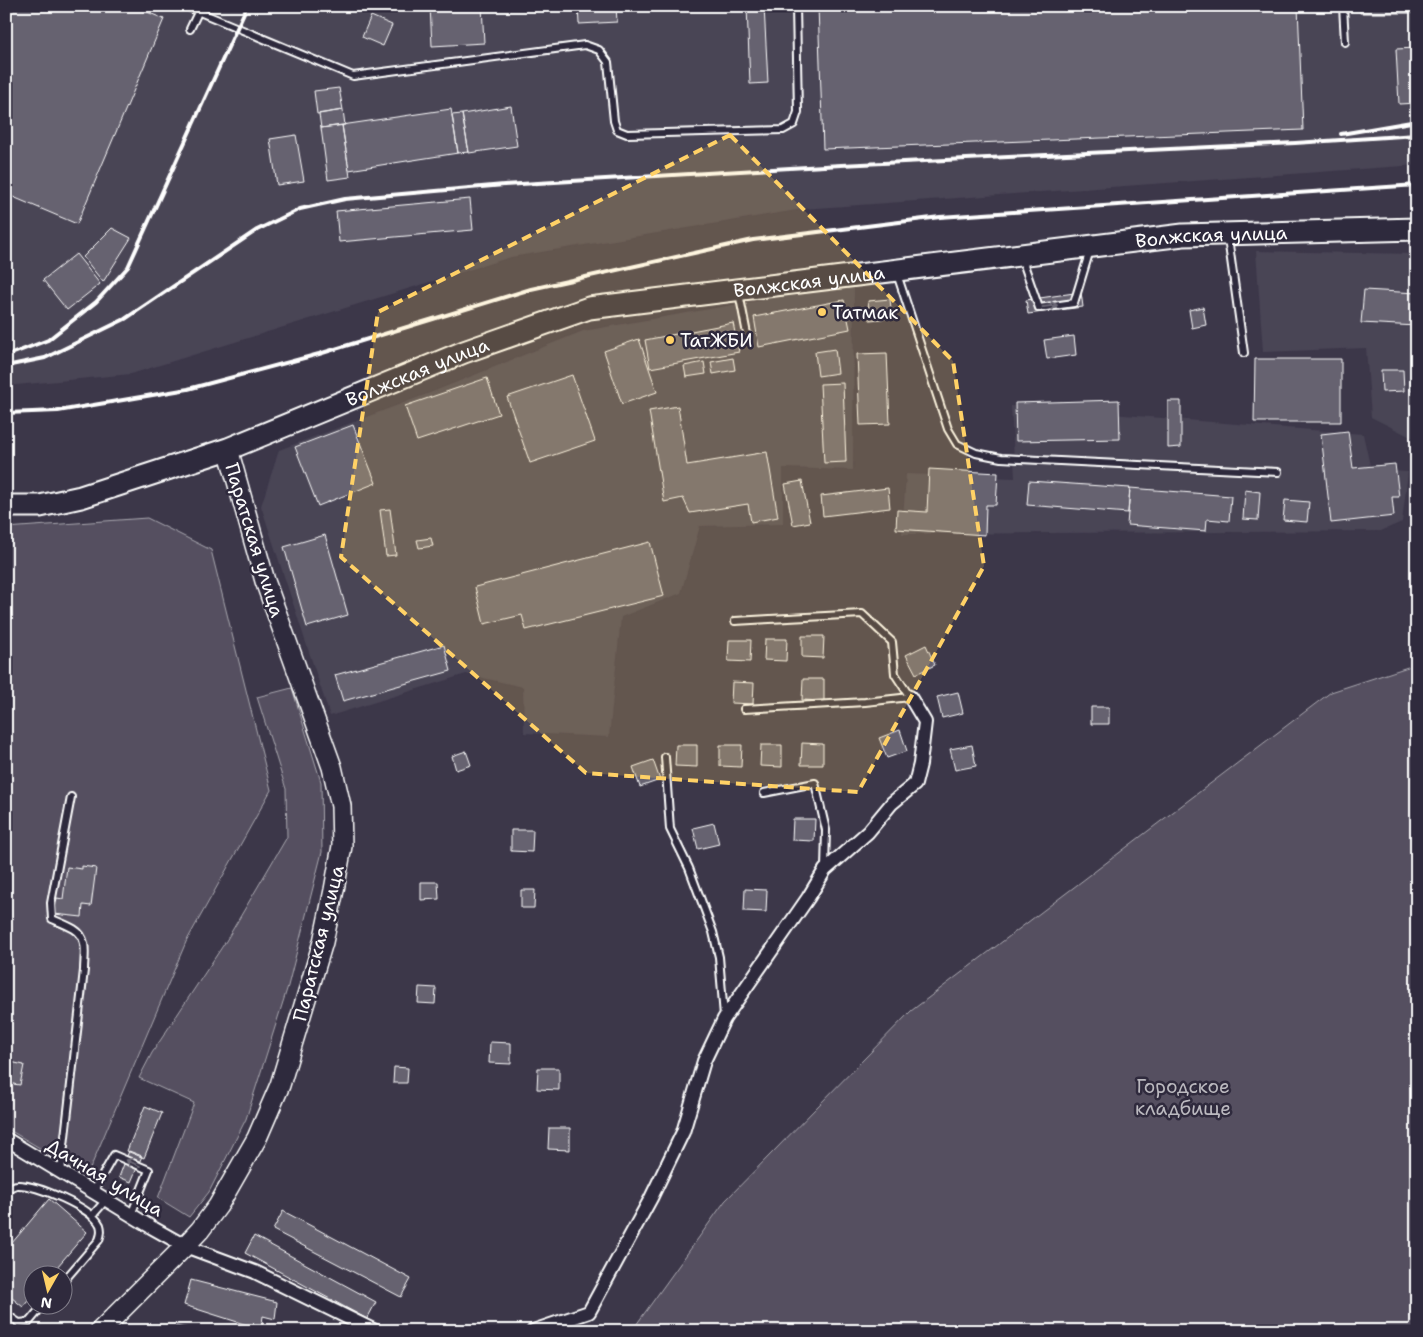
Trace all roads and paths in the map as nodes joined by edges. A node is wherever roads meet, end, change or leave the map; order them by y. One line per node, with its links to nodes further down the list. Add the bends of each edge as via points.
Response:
1 (185, 6): 4 (lane)
2 (796, 6): 4 (lane, via 798,112 794,124 783,130 627,134 617,130 614,121 608,62 599,50 585,45 353,76)
3 (1343, 6): 6 (lane)
4 (200, 9): 5 (lane)
5 (190, 29)
6 (1344, 42)
7 (1417, 229): 8 (main road, Волжская улица)
8 (1227, 234): 9 (main road, Волжская улица, via 1183,235); 14 (lane)
9 (1091, 246): 10 (main road, Волжская улица); 10 (lane, one-way to 9, via 1039,308 1074,303)
10 (1021, 255): 11 (main road, Волжская улица)
11 (896, 270): 12 (main road, Волжская улица); 16 (lane, via 948,429 958,444 976,453 1001,458)
12 (739, 290): 13 (lane); 15 (main road, Волжская улица, via 589,308 464,352)
13 (748, 334)
14 (1244, 353)
15 (228, 449): 17 (main road, Волжская улица, via 81,497 40,506); 33 (main road, Паратская улица, via 265,581 332,767 341,806 342,846 323,942 280,1085 237,1174 218,1206)
16 (1278, 472)
17 (6, 506)
18 (734, 621): 19 (lane, via 862,614 892,642 895,674)
19 (910, 697): 20 (lane); 24 (street, via 925,722 914,784 892,803 868,832)
20 (744, 708)
21 (665, 757): 25 (lane, via 670,829 714,932)
22 (764, 793): 24 (lane, via 814,783 826,830)
23 (71, 797): 27 (lane, via 51,916 82,935 84,970)
24 (825, 870): 25 (street)
25 (724, 1019): 39 (street, via 704,1061 684,1132 589,1312)
26 (6, 1139): 27 (street, Дачная улица)
27 (61, 1172): 29 (street, Дачная улица)
28 (6, 1189): 32 (lane, via 16,1185 35,1187 60,1196)
29 (93, 1192): 30 (street, Дачная улица); 31 (lane, one-way to 29, via 149,1170 114,1155)
30 (106, 1200): 31 (street, Дачная улица); 32 (lane)
31 (131, 1215): 33 (street, Дачная улица)
32 (92, 1216): 34 (lane, via 102,1234)
33 (185, 1246): 37 (main road, Паратская улица); 38 (street, Дачная улица, via 255,1272)
34 (72, 1271)
35 (6, 1314): 36 (lane, via 19,1323 29,1322)
36 (36, 1314)
37 (100, 1331)
38 (375, 1331)
39 (533, 1331)

